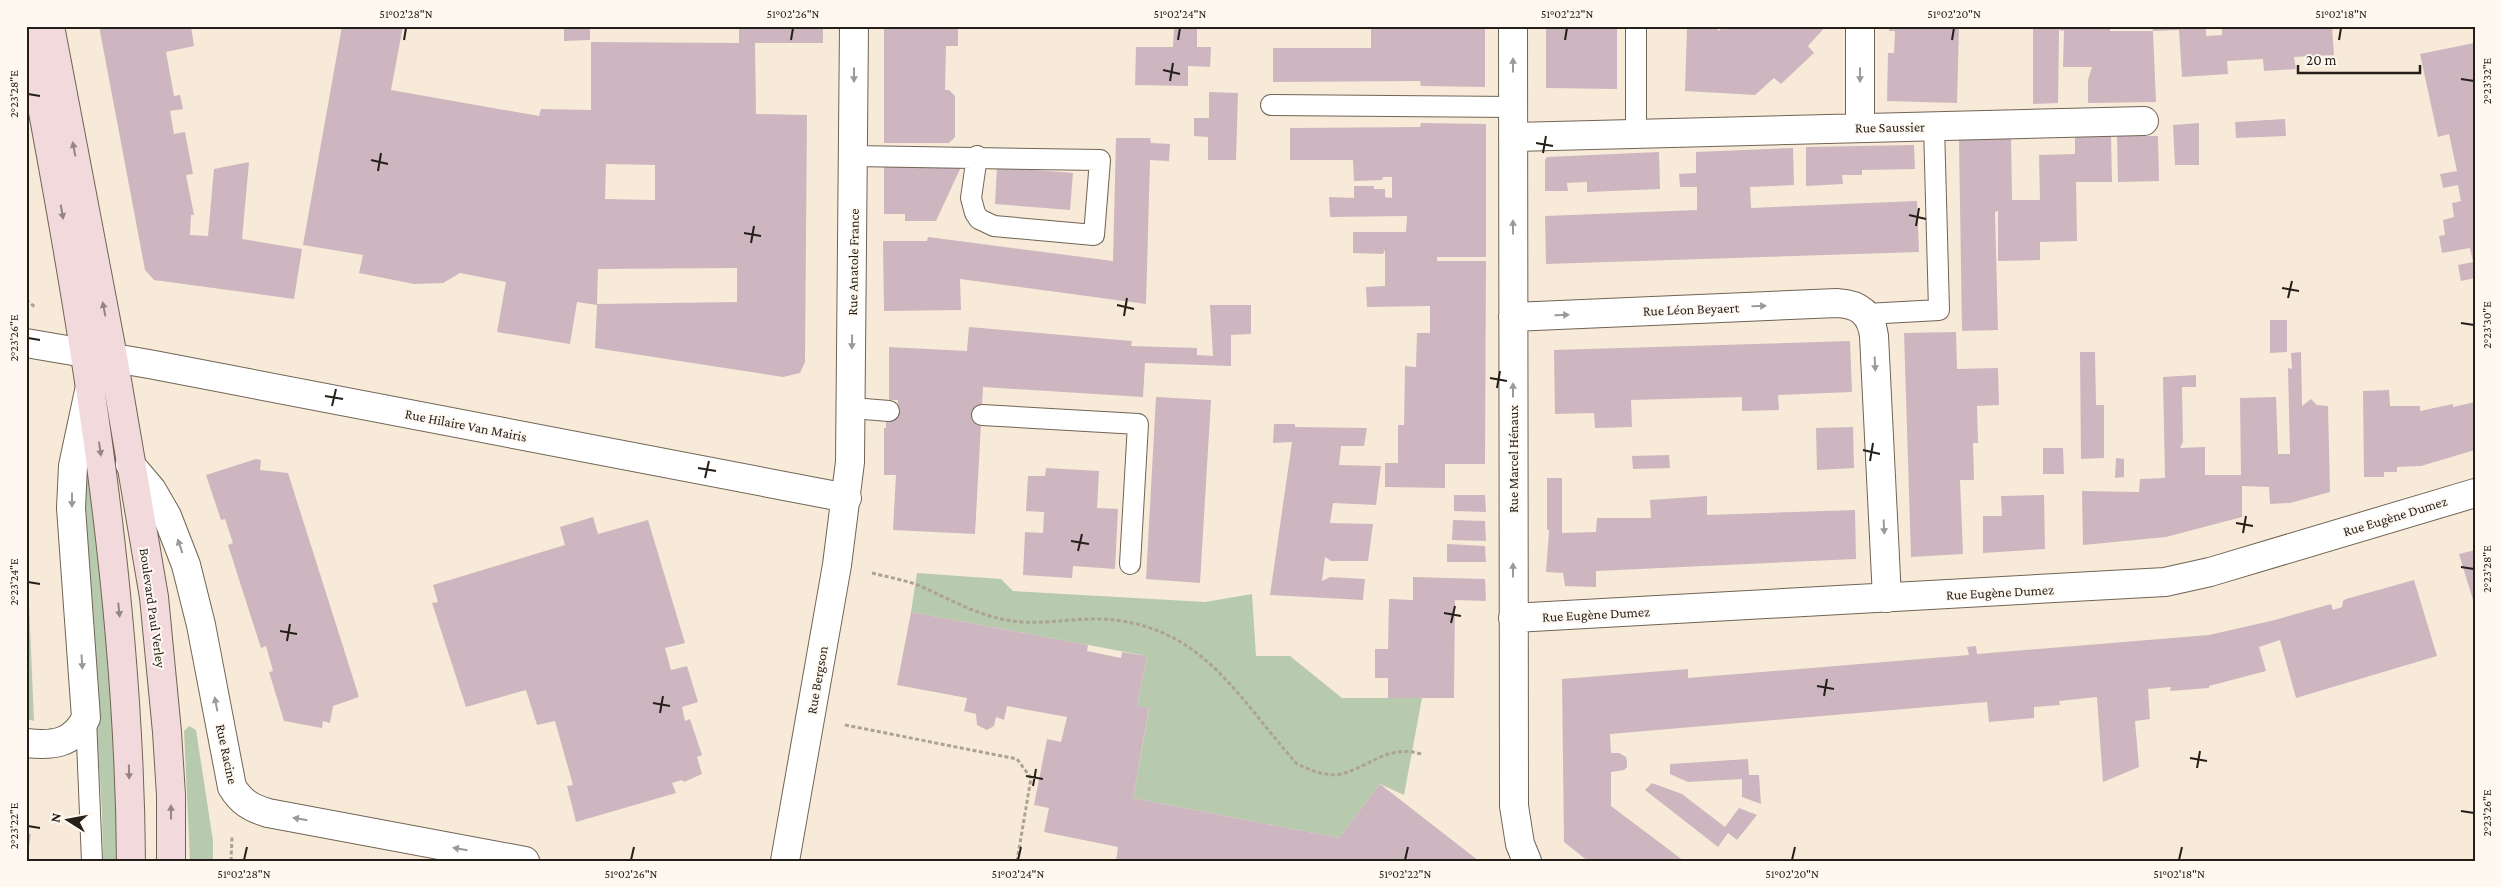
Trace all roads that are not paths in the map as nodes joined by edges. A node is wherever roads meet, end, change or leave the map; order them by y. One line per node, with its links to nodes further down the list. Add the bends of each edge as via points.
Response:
1 (27, 26): 19 (main road, one-way to 19)
2 (50, 26): 20 (main road, Boulevard Paul Verley, one-way to 2)
3 (854, 26): 14 (street, Rue Anatole France, one-way to 14)
4 (1513, 26): 8 (street, Rue Marcel Hénaux, one-way to 4)
5 (1636, 26): 12 (lane)
6 (1860, 26): 11 (street, one-way to 11)
7 (1271, 105): 8 (lane)
8 (1513, 107): 13 (street, Rue Marcel Hénaux)
9 (2144, 121): 10 (street, Rue Saussier)
10 (1934, 126): 11 (street, Rue Saussier); 16 (lane, Rue Léon Beyaert, via 1939,310)
11 (1860, 128): 12 (street, Rue Saussier)
12 (1636, 134): 13 (street, Rue Saussier)
13 (1512, 137): 17 (street, Rue Marcel Hénaux, one-way to 13)
14 (854, 156): 15 (lane); 22 (street, Rue Anatole France, one-way to 22)
15 (976, 156): 15 (lane, via 1100,160 1094,236 994,226 979,219 971,198)
16 (1866, 314): 17 (street, Rue Léon Beyaert, one-way to 16, via 1837,303 1854,305); 29 (street, one-way to 29, via 1874,336)
17 (1513, 317): 30 (street, Rue Marcel Hénaux, one-way to 17)
18 (26, 343): 19 (street, Rue Hilaire Van Mairis)
19 (86, 352): 20 (street, Rue Hilaire Van Mairis); 21 (main road)
20 (113, 357): 25 (main road, Boulevard Paul Verley); 27 (street, Rue Hilaire Van Mairis)
21 (91, 383): 31 (street, one-way to 31, via 72,479); 34 (main road, one-way to 34, via 120,621)
22 (852, 408): 23 (lane); 27 (street, Rue Anatole France)
23 (889, 411)
24 (982, 414): 28 (lane, via 1138,424)
25 (130, 464): 35 (main road, Boulevard Paul Verley, one-way to 25, via 171,795 162,665 154,597); 36 (street, Rue Racine, one-way to 25, via 268,813 255,810 242,801 232,786 201,625 181,549 160,503)
26 (2475, 493): 29 (street, Rue Eugène Dumez, via 2180,580)
27 (847, 498): 37 (street, Rue Bergson)
28 (1130, 564)
29 (1887, 598): 30 (street, Rue Eugène Dumez)
30 (1513, 618): 38 (street, Rue Marcel Hénaux, via 1514,806 1520,844)
31 (86, 718): 32 (street, via 77,732 61,743); 33 (lane)
32 (36, 744)
33 (92, 861)
34 (132, 861)
35 (171, 861)
36 (525, 861)
37 (785, 861)
38 (1527, 861)

